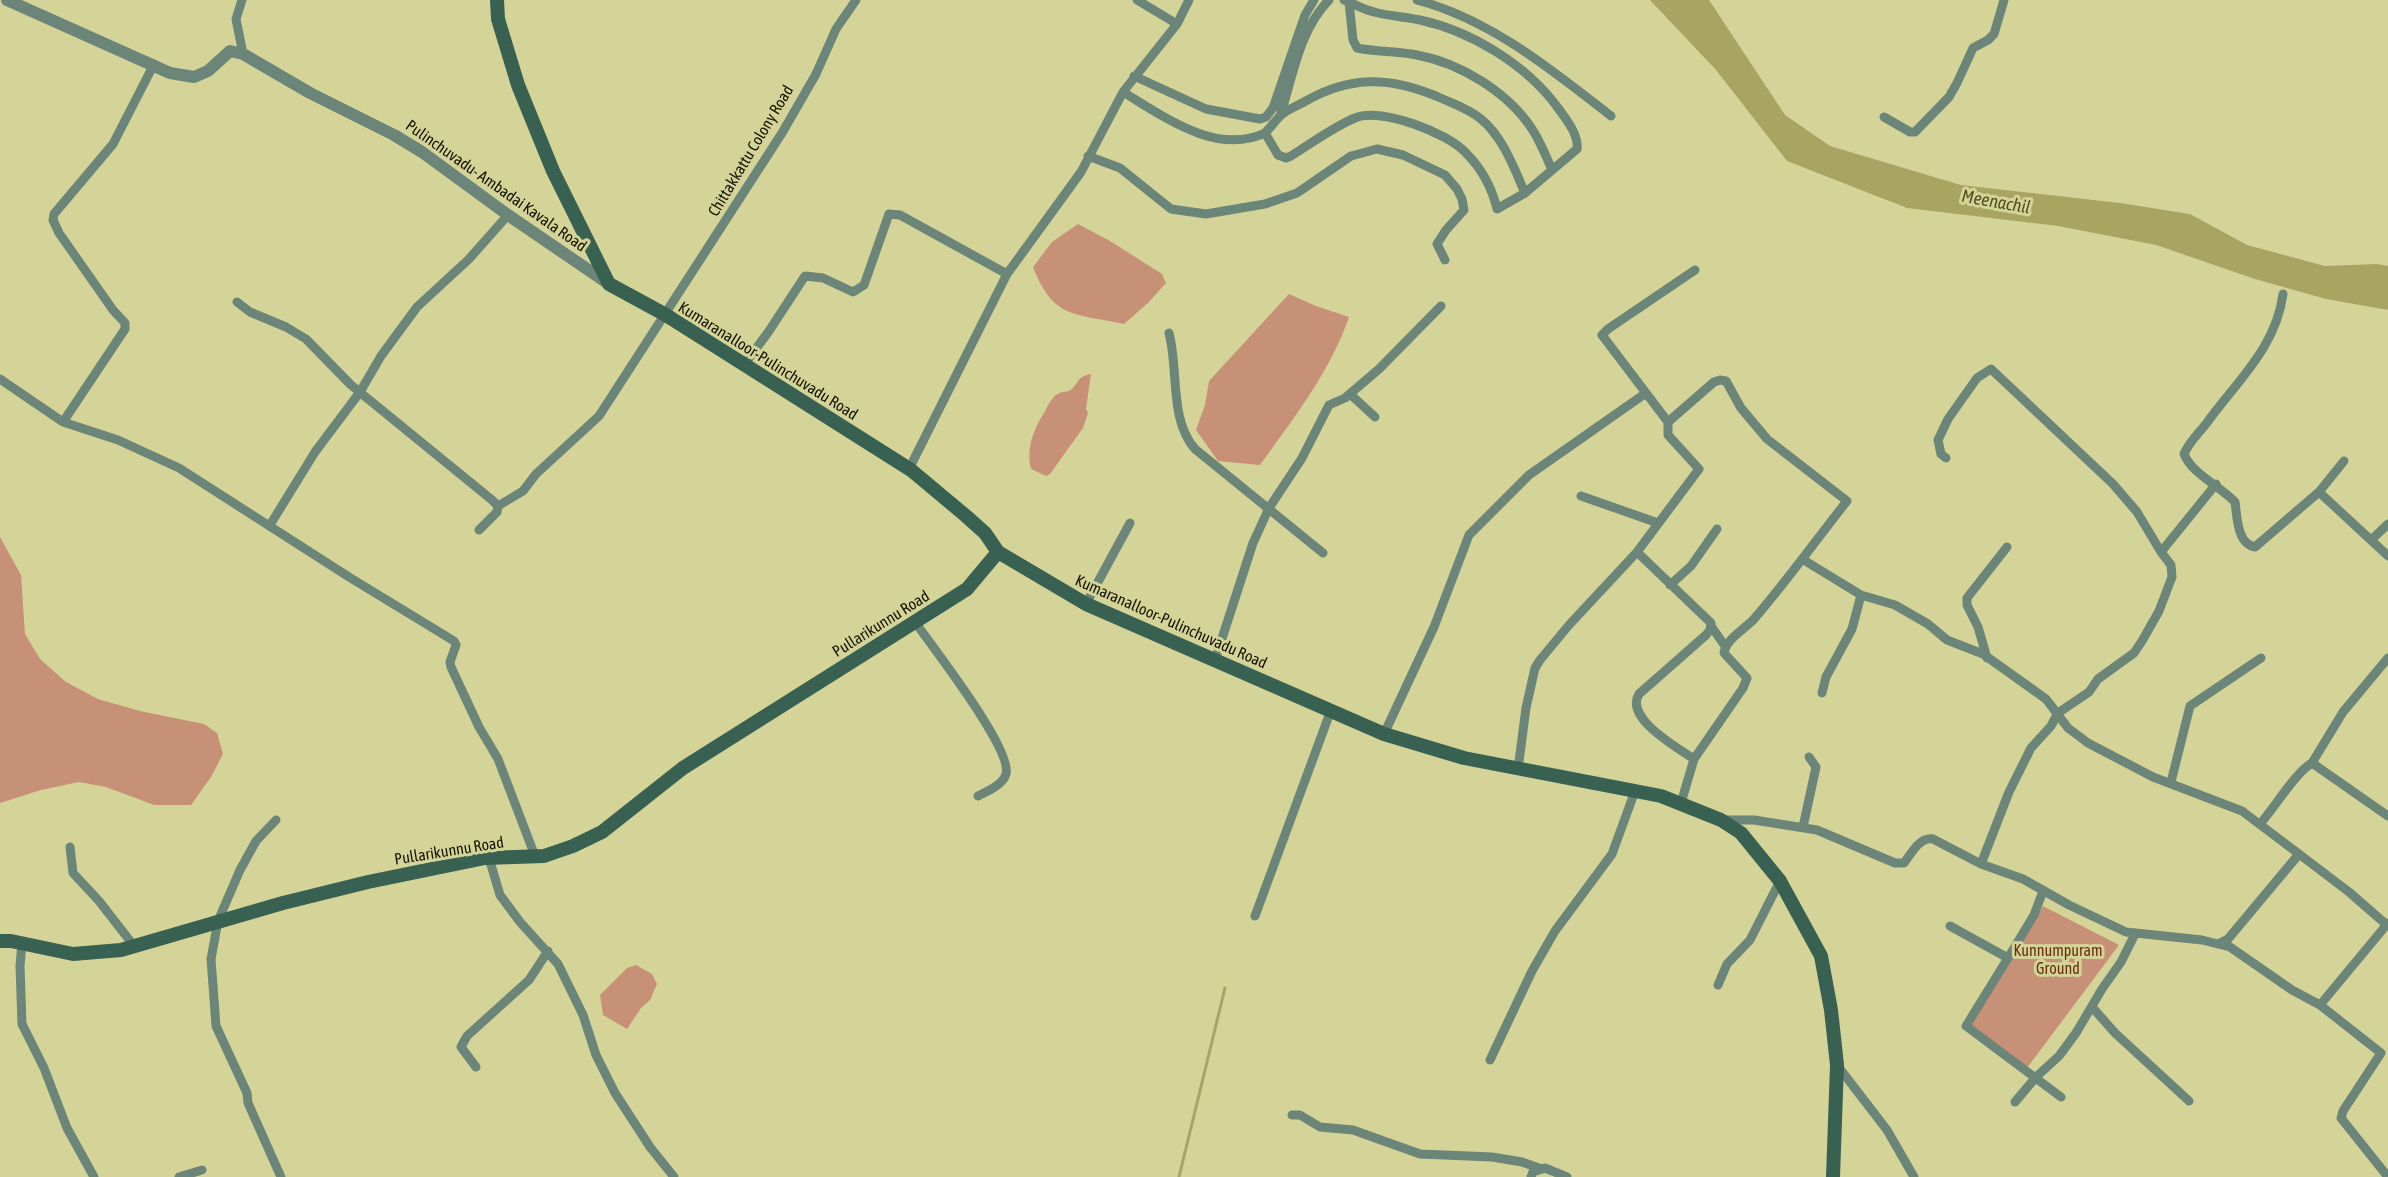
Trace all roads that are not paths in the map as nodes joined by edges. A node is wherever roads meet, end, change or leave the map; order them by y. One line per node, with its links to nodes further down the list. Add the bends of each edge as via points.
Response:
1 (7, 0): 14 (street)
2 (243, 0): 13 (street, via 236,19)
3 (497, 0): 28 (main road, via 498,19 518,85 553,171)
4 (856, 0): 32 (street, Chittakkattu Colony Road, via 836,29 782,133)
5 (1137, 0): 12 (street)
6 (1189, 0): 12 (street)
7 (1314, 0): 15 (street, via 1305,15 1273,108 1266,117 1206,109)
8 (1329, 0): 17 (street, via 1310,27)
9 (1417, 0): 18 (street, via 1446,8 1498,34)
10 (2004, 0): 19 (street, via 1994,34 1973,48 1958,83 1934,114 1915,132)
11 (1347, 1): 22 (street, via 1353,40 1358,48 1418,55 1480,81 1521,115); 22 (street, via 1372,12 1421,20 1468,36 1535,82 1569,123 1578,143 1577,149)
12 (1177, 24): 15 (street)
13 (243, 54): 14 (street, via 230,51 195,77); 24 (street, Pulinchuvadu- Ambadai Kavala Road, via 422,152)
14 (154, 64): 40 (street, via 113,144 54,214 59,233 125,323 125,329)
15 (1134, 76): 16 (street)
16 (1123, 92): 20 (street, via 1202,134 1232,140); 21 (street)
17 (1280, 116): 20 (street); 23 (street, via 1338,86 1380,81 1420,90 1481,119 1507,153)
18 (1611, 116)
19 (1884, 117)
20 (1265, 133): 23 (street, via 1278,155 1286,158 1356,117 1399,119 1429,130 1465,151 1486,178 1497,209)
21 (1088, 156): 25 (street, via 1120,168 1171,209 1206,214 1265,204 1297,193 1363,151 1377,148 1403,154 1444,175 1462,199 1464,210 1437,244); 27 (street)
22 (1552, 170): 23 (street)
23 (1526, 194)
24 (508, 215): 28 (street, Pulinchuvadu- Ambadai Kavala Road); 36 (street, via 469,259 417,307)
25 (1445, 260)
26 (1695, 270): 37 (street, via 1602,335)
27 (1007, 274): 34 (street, via 900,215 889,214 864,285 853,292 823,278 805,276); 44 (street)
28 (609, 284): 32 (main road, Kumaranalloor-Pulinchuvadu Road)
29 (2283, 294): 45 (street, via 2280,315 2266,345 2184,454 2188,463)
30 (237, 302): 36 (street, via 306,339)
31 (1441, 306): 38 (street)
32 (666, 315): 34 (main road, Kumaranalloor-Pulinchuvadu Road); 48 (street, Chittakkattu Colony Road, via 599,416 523,491)
33 (1169, 333): 49 (street, via 1185,438)
34 (744, 364): 44 (main road, Kumaranalloor-Pulinchuvadu Road)
35 (0, 379): 40 (street)
36 (360, 392): 48 (street); 53 (street, via 315,452)
37 (1646, 393): 41 (street); 77 (street, via 1529,475 1469,535 1434,627)
38 (1350, 394): 39 (street); 49 (street, via 1329,405 1302,458)
39 (1375, 417)
40 (63, 422): 53 (street, via 118,440 179,468)
41 (1668, 422): 51 (street, via 1668,435 1699,470); 63 (street, via 1714,382 1726,381 1741,408 1767,439 1847,501)
42 (1946, 458): 60 (street, via 1938,440 1948,419 1977,378 1991,369 2113,484 2137,512)
43 (2344, 461): 46 (street)
44 (909, 470): 58 (main road, Kumaranalloor-Pulinchuvadu Road, via 985,533)
45 (2216, 484): 46 (street, via 2235,502 2244,539 2255,547); 60 (street)
46 (2319, 492): 56 (street)
47 (1581, 496): 51 (street)
48 (498, 506): 55 (street)
49 (1269, 508): 61 (street); 73 (street, via 1253,543)
50 (1130, 523): 66 (street)
51 (1658, 523): 59 (street)
52 (2388, 524): 56 (street)
53 (270, 525): 93 (street, via 454,641 451,667 478,727 498,759)
54 (1717, 529): 64 (street, via 1691,566)
55 (479, 530)
56 (2371, 540): 62 (street)
57 (2007, 547): 70 (street, via 1967,598 1966,605)
58 (998, 552): 66 (main road, Kumaranalloor-Pulinchuvadu Road); 67 (main road, Pullarikunnu Road, via 967,589)
59 (1637, 552): 64 (street); 81 (street, via 1535,668)
60 (2161, 552): 76 (street, via 2171,565 2172,577 2142,641 2134,653 2098,679 2089,692)
61 (1323, 553)
62 (2388, 556)
63 (1802, 559): 65 (street); 69 (street, via 1773,597)
64 (1670, 585): 68 (street)
65 (1861, 595): 70 (street, via 1895,605 1947,640); 74 (street, via 1852,629 1826,677)
66 (1086, 604): 73 (main road, Kumaranalloor-Pulinchuvadu Road)
67 (915, 622): 84 (street, via 988,727 1008,763 1006,777); 93 (main road, Pullarikunnu Road, via 683,768 602,832 573,846)
68 (1711, 626): 69 (street); 79 (street, via 1706,635 1639,694 1636,702 1649,726)
69 (1725, 646): 79 (street, via 1724,653 1747,678)
70 (1988, 658): 76 (street, via 2046,699)
71 (2261, 658): 82 (street, via 2190,706)
72 (2388, 658): 80 (street, via 2343,712)
73 (1215, 660): 75 (main road, Kumaranalloor-Pulinchuvadu Road)
74 (1822, 693)
75 (1331, 710): 77 (main road, Kumaranalloor-Pulinchuvadu Road); 98 (street)
76 (2058, 713): 82 (street, via 2068,728 2088,743 2153,777); 95 (street, via 2027,757 2009,792)
77 (1384, 734): 81 (main road, Kumaranalloor-Pulinchuvadu Road, via 1464,758)
78 (1809, 757): 90 (street, via 1816,767)
79 (1694, 759): 85 (street)
80 (2312, 763): 86 (street); 89 (street, via 2302,768)
81 (1518, 769): 83 (main road, Kumaranalloor-Pulinchuvadu Road)
82 (2171, 782): 89 (street, via 2242,811)
83 (1635, 791): 85 (main road, Kumaranalloor-Pulinchuvadu Road); 112 (street, via 1612,854 1532,971)
84 (978, 796)
85 (1681, 803): 88 (main road, Kumaranalloor-Pulinchuvadu Road)
86 (2388, 816)
87 (276, 820): 99 (street, via 256,841)
88 (1721, 820): 90 (street, via 1746,819); 96 (main road, Kumaranalloor-Pulinchuvadu Road, via 1741,833)
89 (2260, 824): 92 (street)
90 (1803, 827): 95 (street, via 1837,837 1895,863 1904,862 1928,837)
91 (70, 847): 106 (street, via 73,873)
92 (2300, 854): 100 (street); 105 (street, via 2228,939)
93 (535, 856): 94 (main road, Pullarikunnu Road)
94 (489, 858): 99 (main road, Pullarikunnu Road, via 368,882); 107 (street, via 500,895)
95 (1981, 864): 97 (street)
96 (1780, 881): 109 (street, via 1750,940 1726,964); 113 (main road, Kumaranalloor-Pulinchuvadu Road, via 1821,956 1832,1010)
97 (2043, 891): 102 (street, via 2108,925); 108 (street, via 2034,915)
98 (1255, 916)
99 (218, 921): 106 (main road, Pullarikunnu Road); 124 (street, via 211,959 216,1026 248,1092 249,1103)
100 (2387, 924): 110 (street)
101 (1950, 926): 108 (street)
102 (2135, 934): 105 (street); 111 (street)
103 (0, 941): 104 (main road, Pullarikunnu Road)
104 (22, 943): 106 (main road, Pullarikunnu Road, via 73,954); 122 (street, via 22,1024 67,1128)
105 (2218, 944): 110 (street, via 2230,947)
106 (134, 946)
107 (548, 951): 114 (street, via 529,980 467,1036 461,1047); 125 (street, via 574,994 596,1055 615,1093)
108 (2008, 958): 115 (street, via 1966,1026)
109 (1718, 985)
110 (2320, 1005): 130 (street, via 2381,1053 2341,1118)
111 (2092, 1007): 115 (street, via 2059,1056); 117 (street)
112 (1490, 1060)
113 (1837, 1065): 128 (main road, Kumaranalloor-Pulinchuvadu Road); 129 (street, via 1874,1112)
114 (476, 1067)
115 (2036, 1077): 116 (street); 118 (street)
116 (2061, 1097)
117 (2189, 1101)
118 (2015, 1102)
119 (1292, 1115): 120 (street, via 1300,1115 1320,1127 1353,1130 1420,1154 1492,1157)
120 (1542, 1169): 126 (street); 127 (street)
121 (202, 1170): 123 (street)
122 (94, 1177)
123 (178, 1177)
124 (281, 1177)
125 (674, 1177)
126 (1531, 1177)
127 (1567, 1177)
128 (1833, 1177)
129 (1914, 1177)
130 (2388, 1177)

